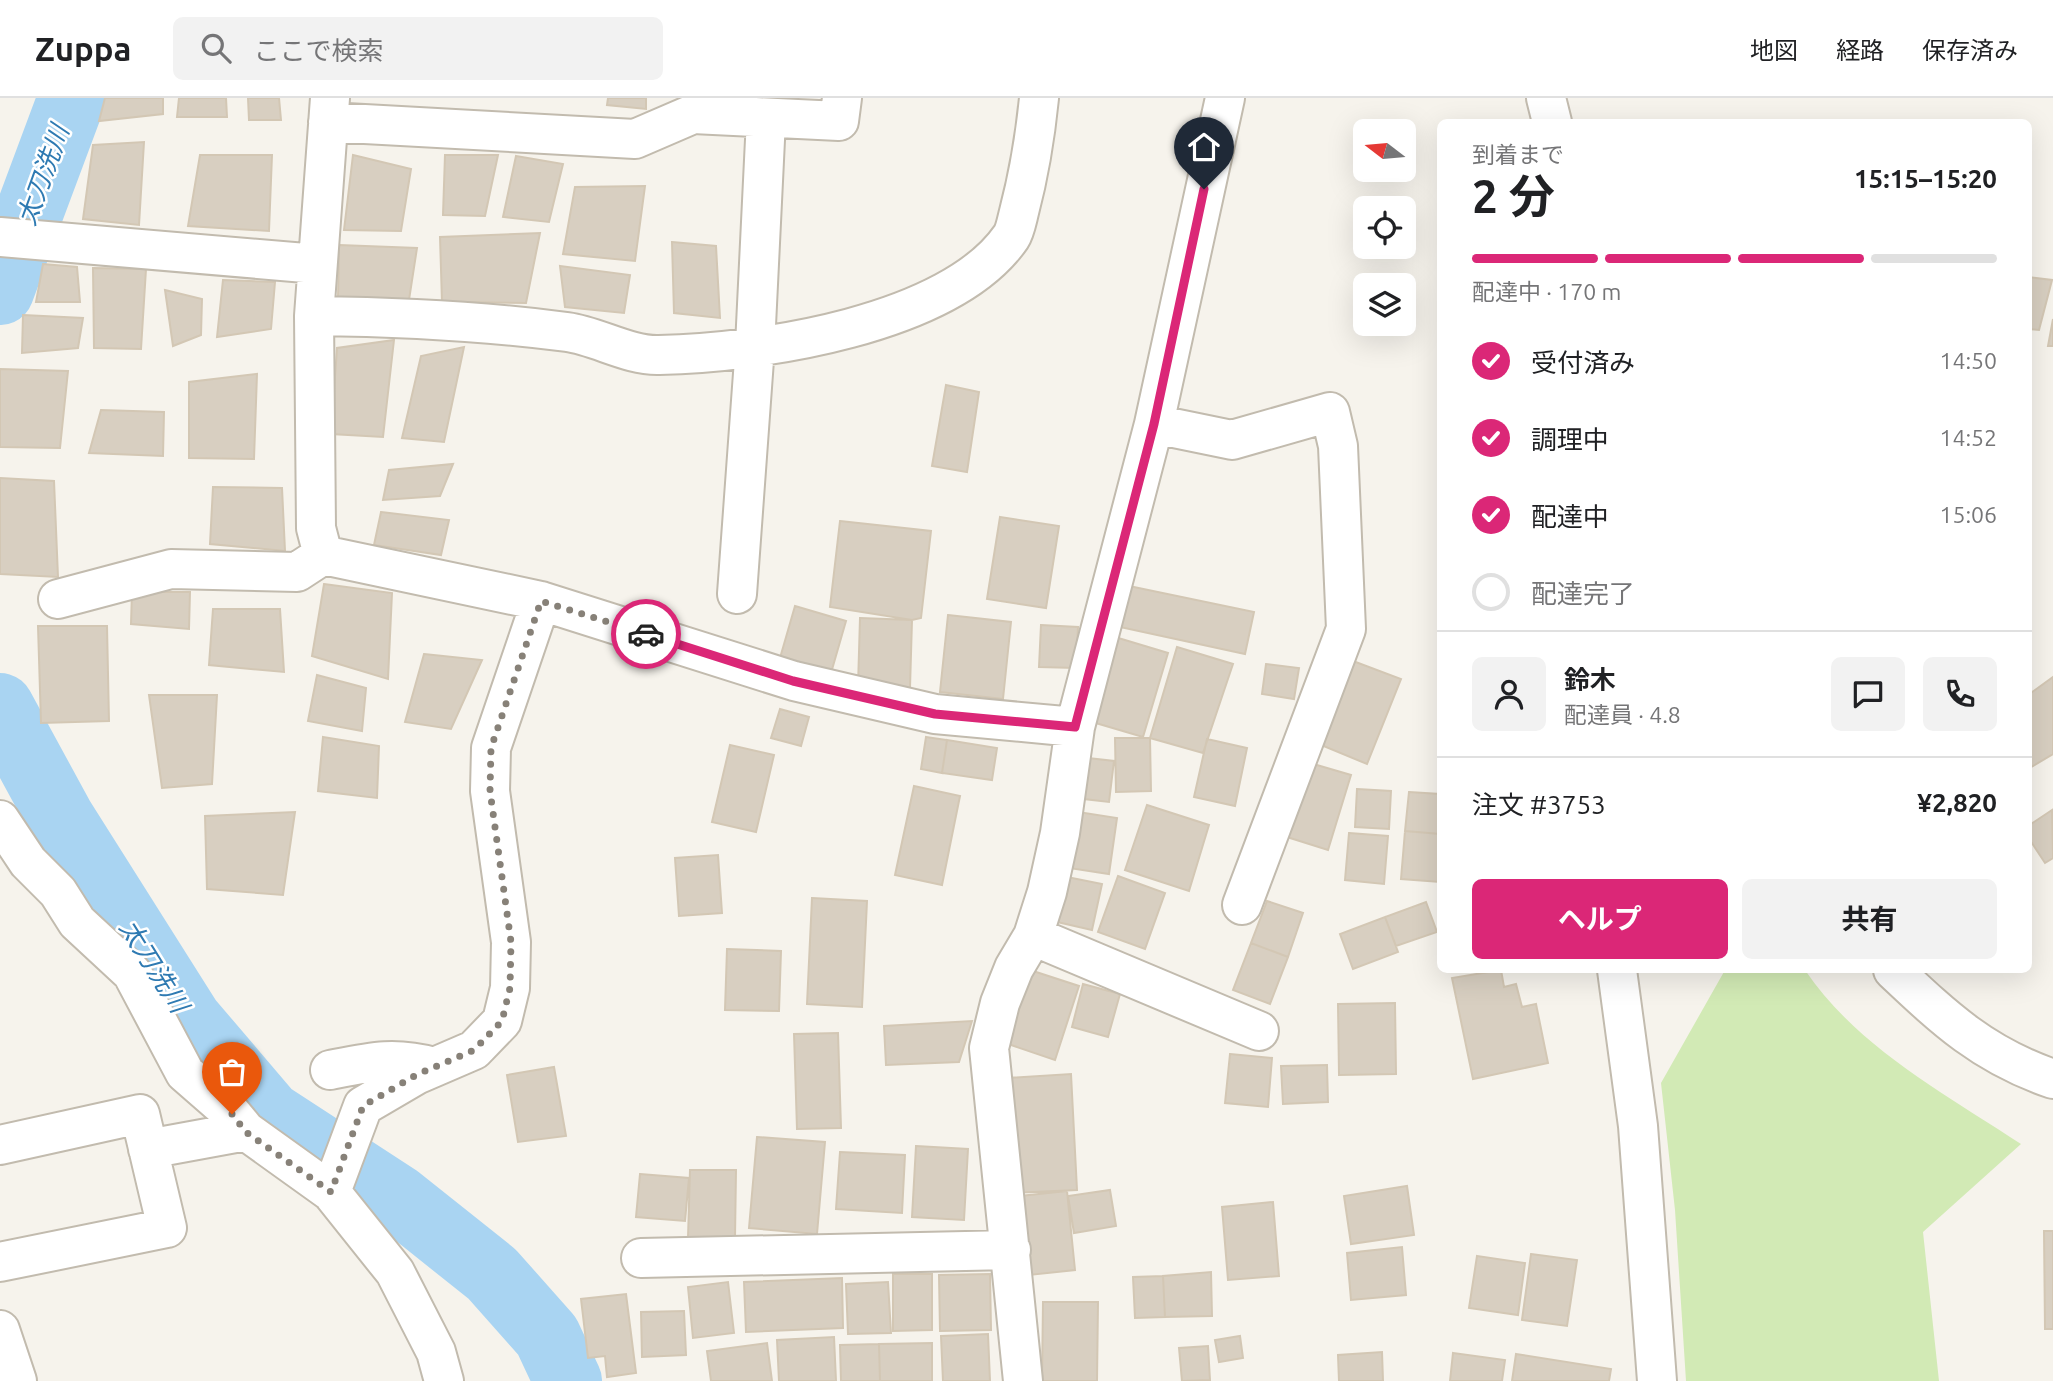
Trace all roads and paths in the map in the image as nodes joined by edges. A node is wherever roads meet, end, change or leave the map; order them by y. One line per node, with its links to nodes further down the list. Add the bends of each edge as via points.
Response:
1 (842, 98): 6 (street, via 839,121)
2 (1039, 98): 11 (street, via 1032,162 1012,236 972,275 910,308 848,330)
3 (1225, 98): 12 (street)
4 (1546, 98): 7 (street)
5 (329, 110): 6 (street, via 635,139 692,114); 9 (street)
6 (766, 119): 11 (street)
7 (1551, 119)
8 (0, 237): 9 (street)
9 (317, 264): 10 (street)
10 (314, 316): 11 (street, via 482,322 571,333 656,355); 13 (street, via 316,528)
11 (755, 346): 14 (street)
12 (1154, 424): 17 (street); 19 (street, via 1232,440 1330,412 1338,446 1346,629)
13 (323, 555): 15 (street, via 297,572 171,569); 16 (street)
14 (737, 594)
15 (58, 599)
16 (541, 601): 17 (street, via 793,681 935,714); 25 (street, via 491,748 490,791 511,942 510,988 502,1021 474,1050)
17 (1075, 727): 20 (street, via 1060,833)
18 (0, 820): 27 (street, via 77,922 132,973 185,1073)
19 (1242, 905)
20 (1033, 936): 23 (street); 31 (street, via 1000,1003 989,1048)
21 (1617, 973): 38 (street, via 1638,1126)
22 (1896, 973): 26 (street, via 1954,1028 2022,1068)
23 (1259, 1031)
24 (330, 1070): 25 (street, via 404,1059)
25 (425, 1071): 30 (street, via 363,1106)
26 (2053, 1079)
27 (246, 1132): 29 (street); 30 (street)
28 (0, 1145): 29 (street, via 140,1114)
29 (148, 1149): 33 (street, via 167,1228)
30 (331, 1192): 36 (street, via 395,1272 436,1352)
31 (1011, 1250): 32 (street); 37 (street)
32 (641, 1258)
33 (0, 1262)
34 (0, 1330): 35 (street)
35 (17, 1381)
36 (444, 1381)
37 (1023, 1381)
38 (1657, 1381)

